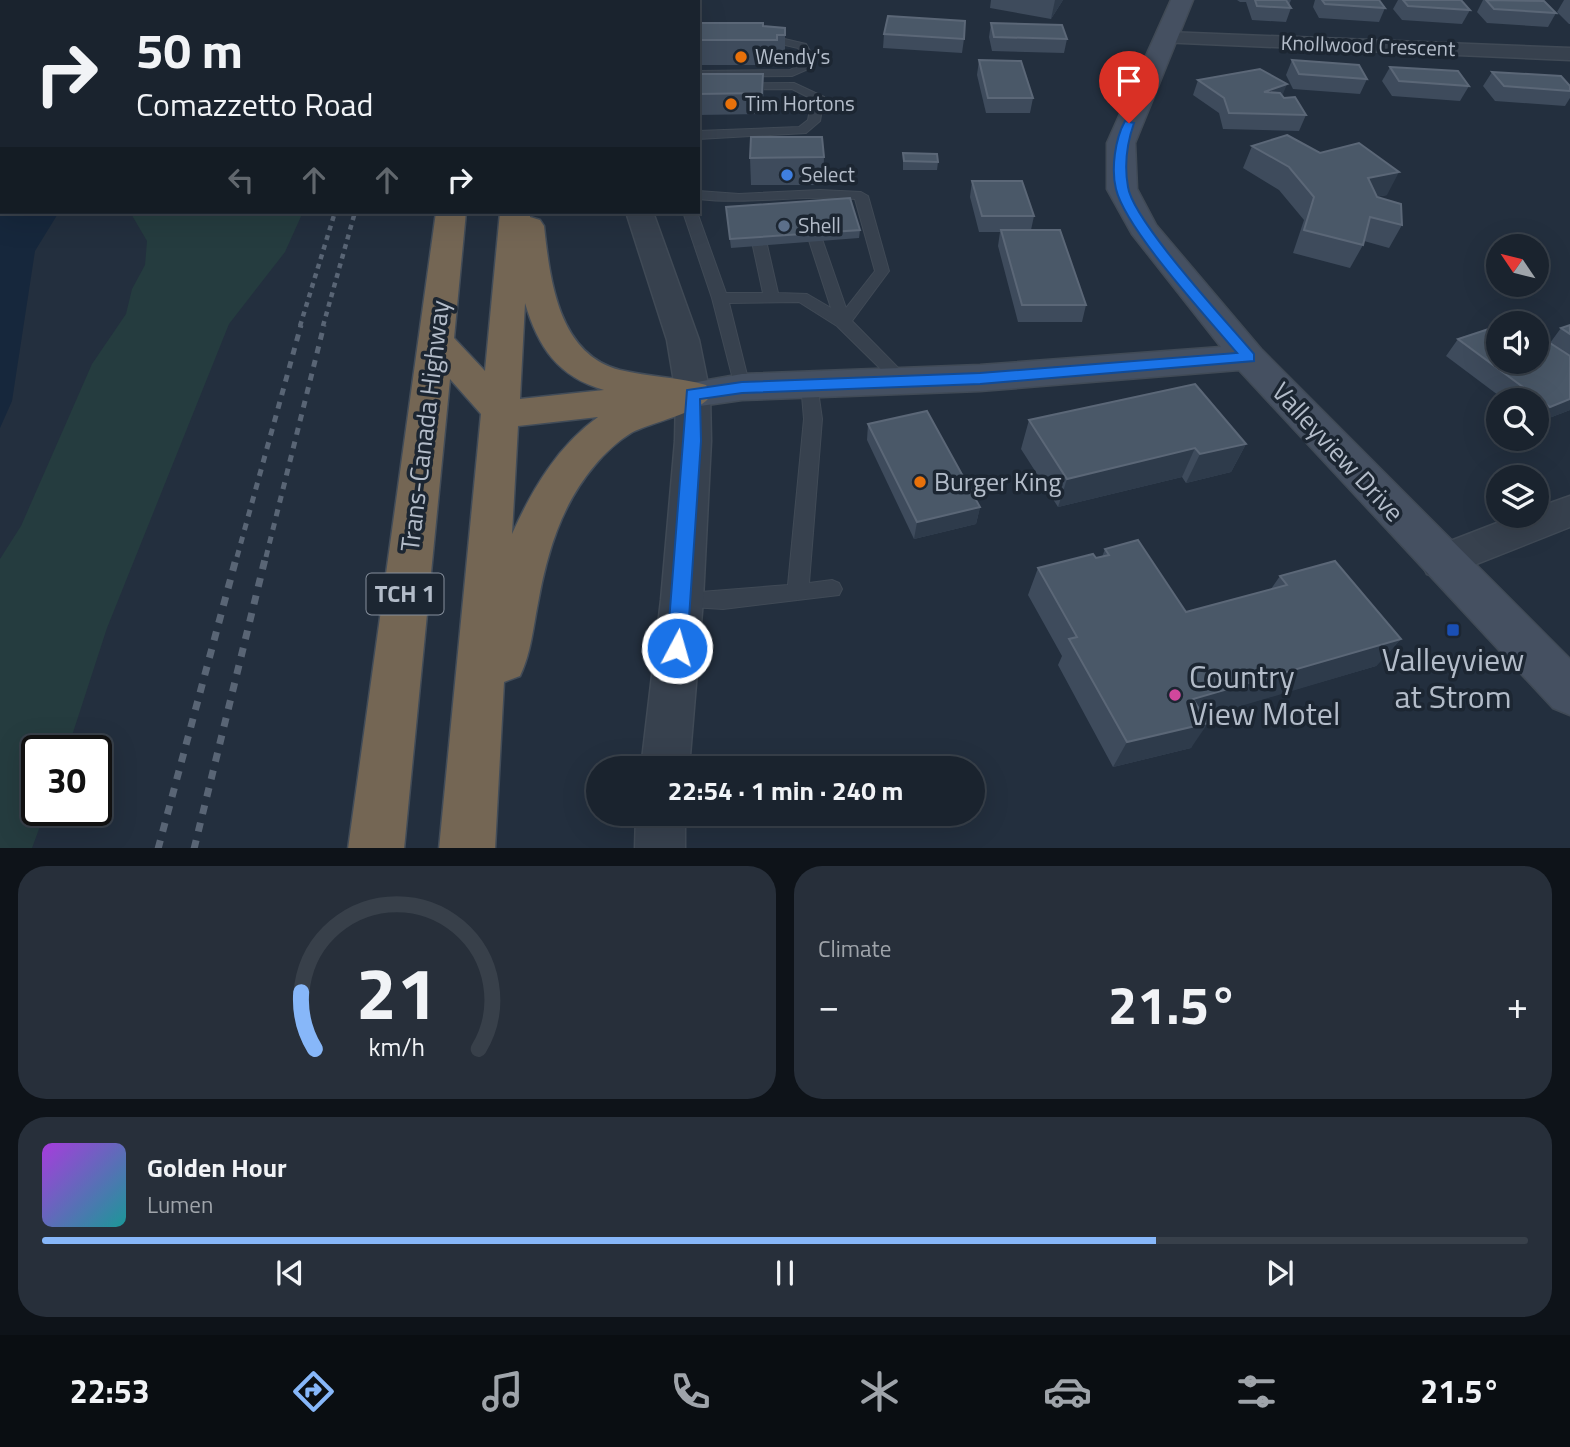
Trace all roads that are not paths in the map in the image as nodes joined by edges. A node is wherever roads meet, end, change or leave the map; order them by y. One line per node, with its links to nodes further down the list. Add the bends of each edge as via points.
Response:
1 (1182, 0): 3 (street, Valleyview Drive)
2 (755, 37): 5 (lane, via 802,46 808,56 804,68 792,73)
3 (1167, 38): 4 (street, Knollwood Crescent); 20 (street, Valleyview Drive, via 1143,84 1121,143 1122,189 1143,228)
4 (1570, 54)
5 (700, 74)
6 (700, 87): 7 (lane, via 794,86 818,97 818,109 814,121 802,130)
7 (700, 135)
8 (800, 193): 10 (lane); 18 (lane); 18 (lane, via 861,196 882,271)
9 (700, 195): 10 (lane)
10 (749, 197): 17 (lane)
11 (451, 214): 19 (highway, Trans-Canada Highway / TCH 1)
12 (515, 214): 25 (highway)
13 (527, 214): 24 (highway, via 545,315 563,354 584,369 612,379)
14 (640, 214): 24 (street, via 683,340)
15 (692, 214): 16 (lane)
16 (720, 298): 17 (lane); 23 (lane)
17 (772, 298): 18 (lane, via 803,297)
18 (843, 322): 21 (lane)
19 (435, 340): 25 (highway); 35 (highway, Trans-Canada Highway / TCH 1)
20 (1248, 357): 21 (street); 27 (street, Valleyview Drive)
21 (903, 381): 22 (street)
22 (809, 384): 23 (street); 29 (lane, via 813,419)
23 (742, 387): 24 (street)
24 (692, 394): 25 (highway); 30 (street); 34 (highway, via 610,428 554,484 521,567)
25 (502, 414): 34 (highway)
26 (1570, 511): 27 (street)
27 (1441, 562): 31 (street, Valleyview Drive)
28 (832, 589): 29 (lane)
29 (798, 592): 30 (lane)
30 (682, 600): 32 (street)
31 (1570, 692)
32 (666, 756)
33 (661, 826): 36 (street)
34 (467, 843)
35 (376, 848)
36 (660, 848)

